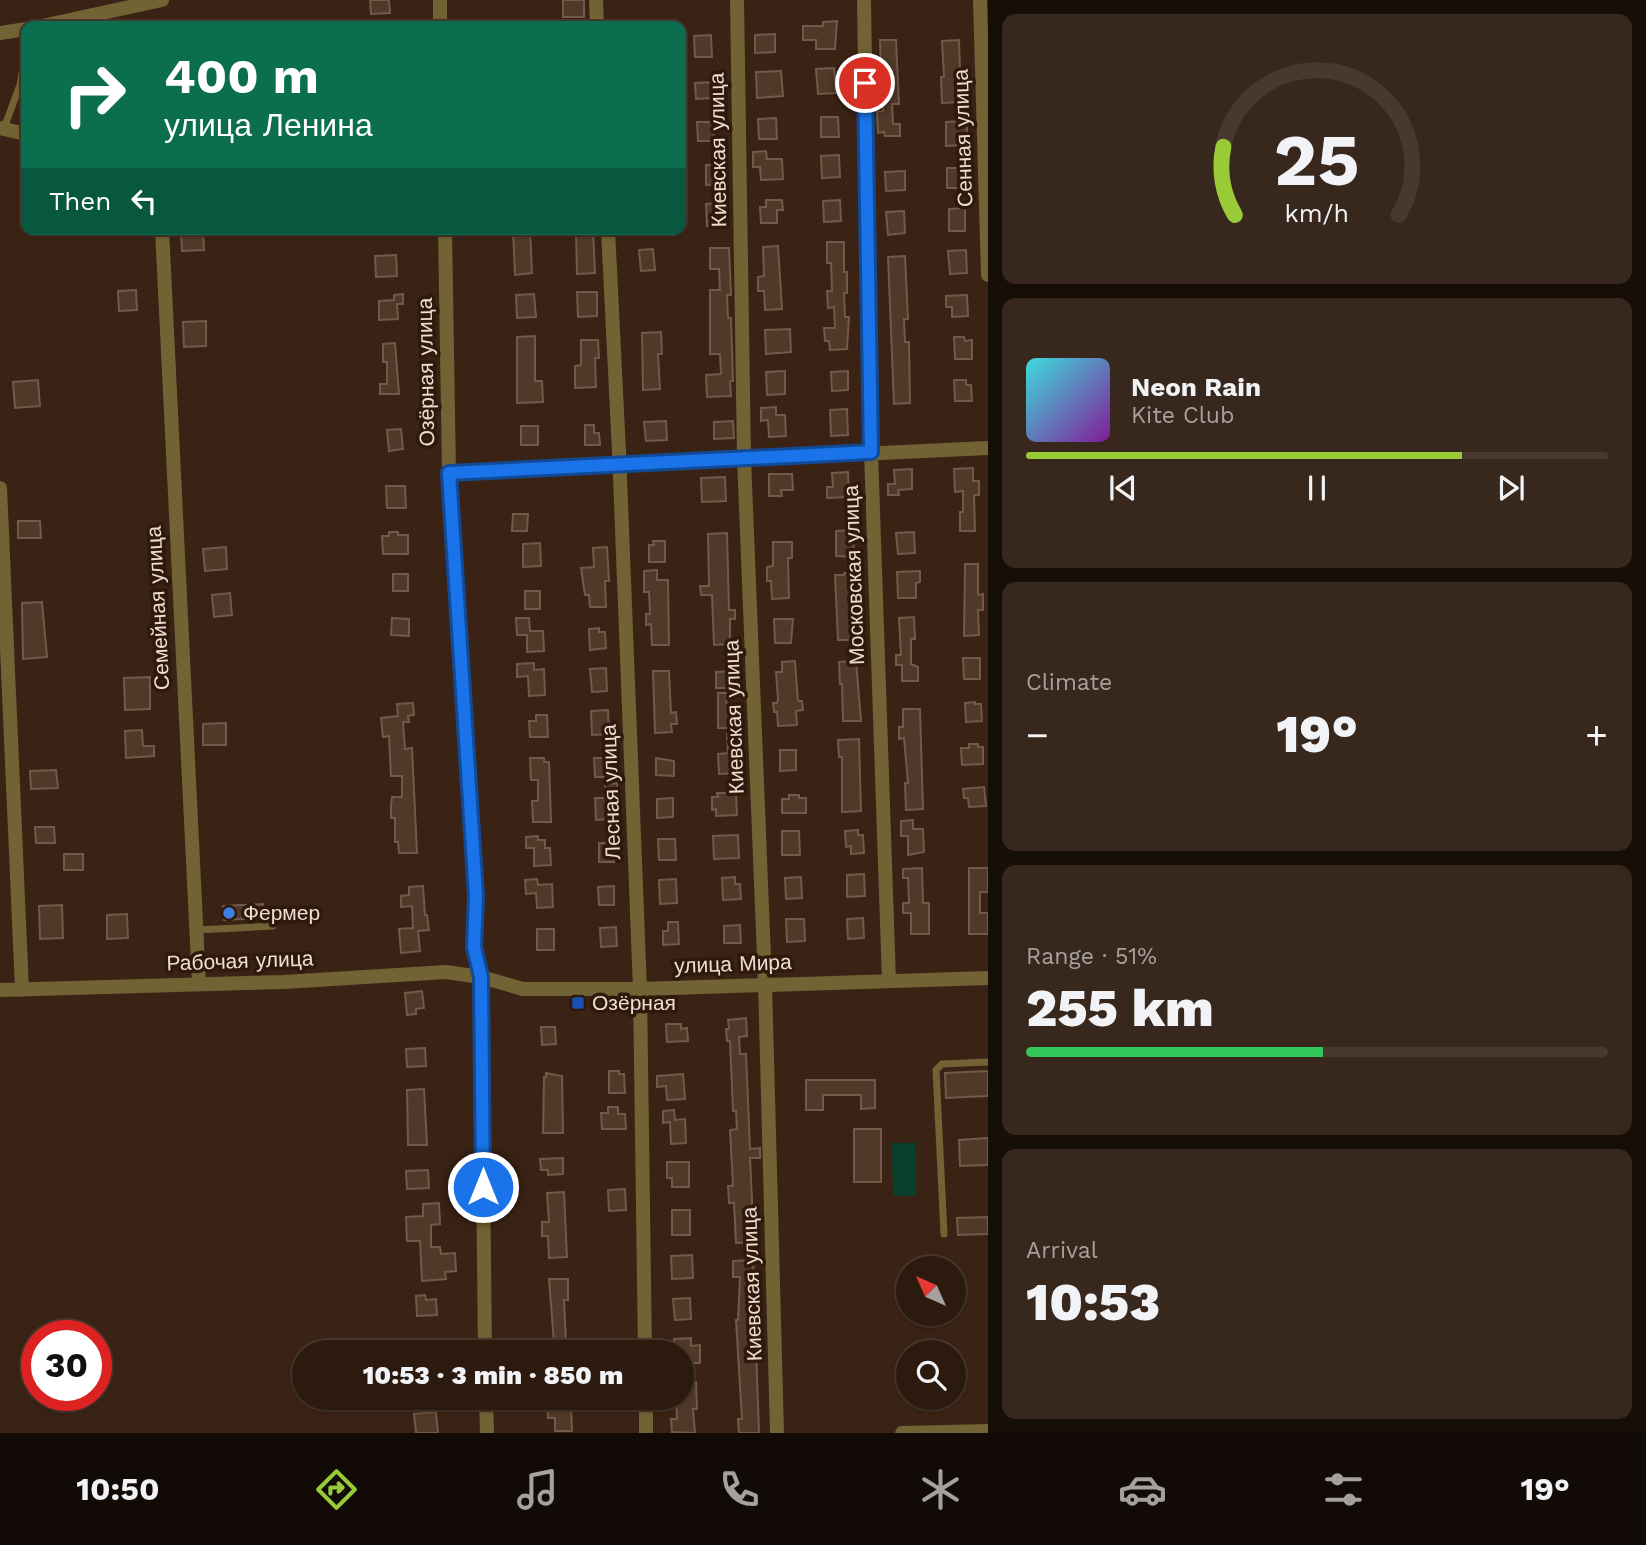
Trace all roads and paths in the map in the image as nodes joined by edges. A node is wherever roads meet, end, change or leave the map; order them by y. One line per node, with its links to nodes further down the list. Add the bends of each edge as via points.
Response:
1 (440, 0): 8 (street)
2 (596, 0): 9 (street)
3 (737, 0): 21 (street, Киевская улица)
4 (864, 0): 20 (street, Московская улица)
5 (980, 0): 18 (street, Сенная улица)
6 (155, 1): 7 (street)
7 (65, 21)
8 (440, 21)
9 (597, 21)
10 (21, 30): 11 (street)
11 (0, 33)
12 (21, 80): 13 (lane)
13 (2, 128): 14 (street)
14 (21, 133)
15 (162, 235): 26 (street, Семейная улица)
16 (444, 235): 23 (street, Озёрная улица)
17 (608, 235): 22 (street, Лесная улица)
18 (988, 275)
19 (988, 448): 20 (street)
20 (871, 452): 21 (street); 29 (street, Московская улица)
21 (744, 458): 22 (street); 31 (street, Киевская улица)
22 (620, 464): 23 (street); 32 (street, Лесная улица)
23 (449, 473): 27 (street, Озёрная улица, via 476,896 474,947)
24 (0, 488): 34 (street)
25 (273, 926): 26 (lane)
26 (196, 930): 30 (street, Семейная улица)
27 (481, 977): 30 (street, Рабочая улица, via 446,972); 32 (street, улица Мира, via 523,989); 37 (street, Озёрная улица)
28 (988, 978): 29 (street, улица Мира)
29 (889, 981): 31 (street, улица Мира)
30 (199, 984): 34 (street, Рабочая улица)
31 (765, 984): 32 (street, улица Мира); 44 (street, Киевская улица)
32 (640, 989): 38 (street, Лесная улица)
33 (0, 990): 34 (street, Рабочая улица)
34 (22, 990)
35 (988, 1062): 36 (lane, via 942,1064 936,1070)
36 (944, 1234)
37 (485, 1340)
38 (645, 1340)
39 (486, 1410): 42 (street)
40 (646, 1410): 43 (street)
41 (988, 1431): 45 (street)
42 (487, 1433)
43 (646, 1433)
44 (777, 1433)
45 (902, 1433)

